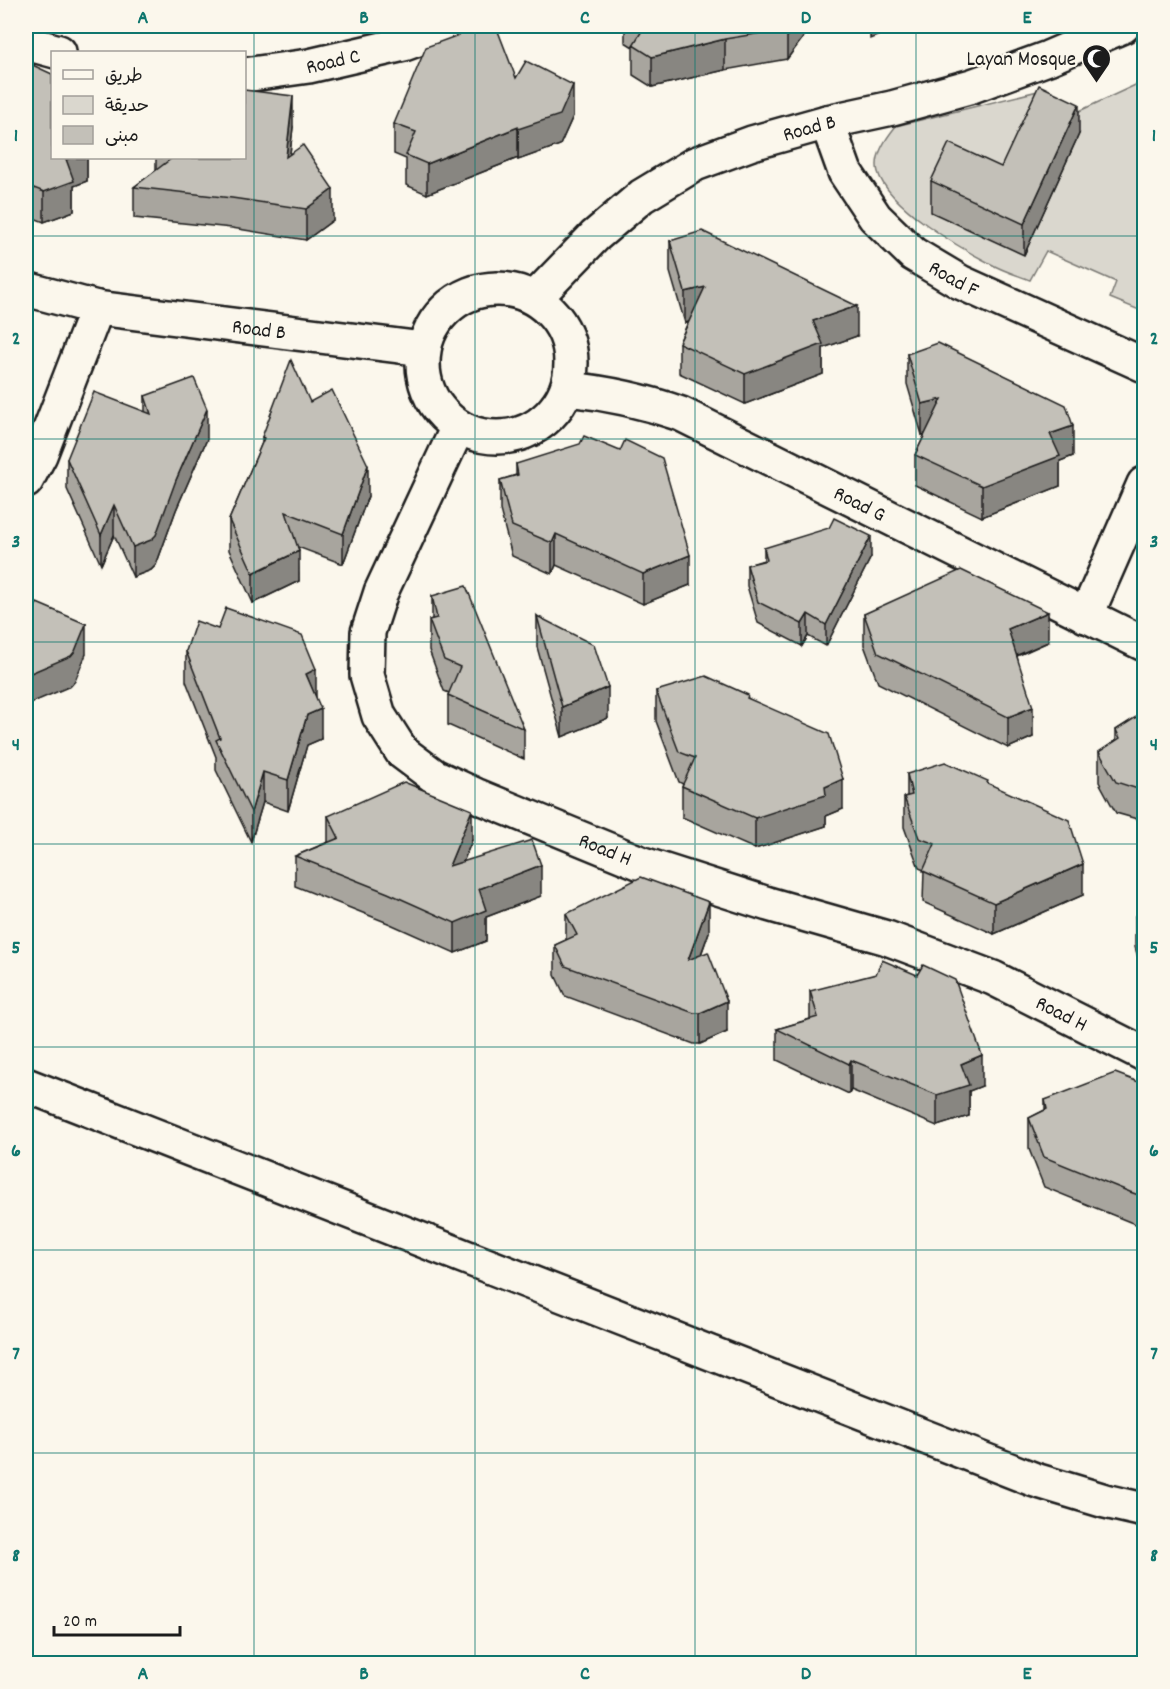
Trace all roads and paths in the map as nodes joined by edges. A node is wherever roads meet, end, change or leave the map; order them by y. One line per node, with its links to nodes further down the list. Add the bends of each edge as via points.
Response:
1 (453, 26): 5 (main road, Road C, via 404,44 309,66)
2 (1123, 26): 6 (main road, Road B, via 972,86)
3 (26, 43): 4 (main road)
4 (55, 51)
5 (246, 75)
6 (827, 122): 8 (main road, Road B, via 695,164 642,196 595,236); 11 (main road, Road F, via 845,172 874,217 913,254 960,282)
7 (26, 289): 9 (main road, Road B)
8 (535, 298): 10 (main road, via 507,289 479,290 453,302 433,322); 12 (main road, via 555,315 568,337 573,362)
9 (97, 308): 10 (main road, Road B); 14 (main road, via 40,455)
10 (423, 349): 13 (main road, via 423,379 436,407)
11 (1144, 365)
12 (568, 389): 13 (main road, via 551,416 523,434 489,438); 16 (main road, Road G, via 626,397 681,414)
13 (458, 427): 18 (main road, Road H, via 381,592 368,632 367,675 379,716 402,752 434,776 643,864 887,938 993,978)
14 (26, 481)
15 (1144, 484): 16 (main road)
16 (1086, 616): 17 (main road, Road G)
17 (1144, 644)
18 (1144, 1054)
19 (26, 1085): 20 (main road, via 1035,1480)
20 (1144, 1510)

